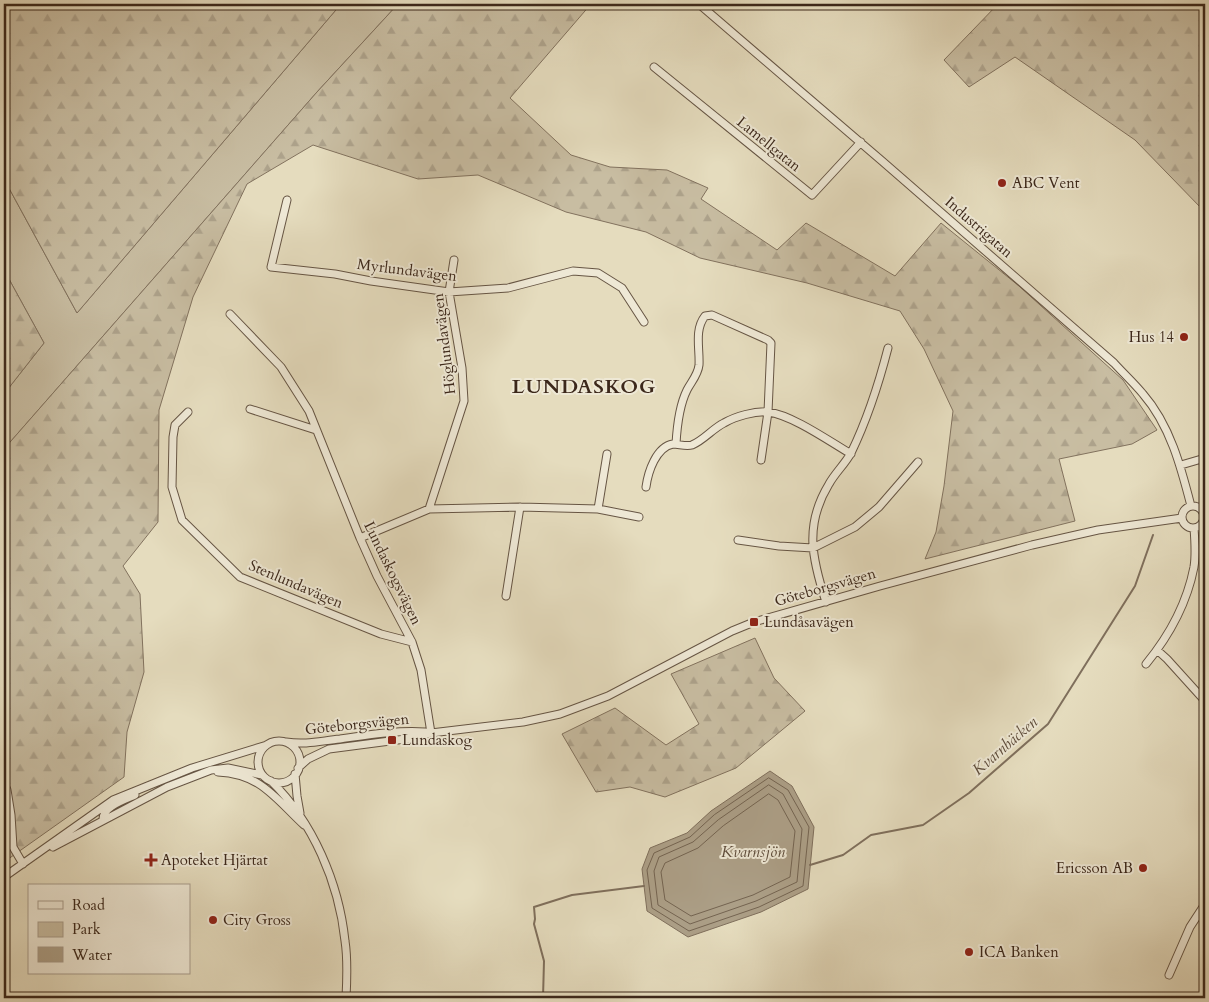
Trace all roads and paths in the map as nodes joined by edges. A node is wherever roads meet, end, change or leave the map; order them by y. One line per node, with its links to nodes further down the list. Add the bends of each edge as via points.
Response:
1 (699, 4): 3 (street, Industrigatan)
2 (654, 67): 3 (street, Lamellgatan, via 812,196)
3 (861, 142): 20 (street, Industrigatan, via 1114,363 1144,395 1159,417)
4 (287, 200): 6 (street, Myrlundavägen, via 271,268 335,274)
5 (454, 260): 6 (street, Höglundavägen)
6 (450, 292): 8 (street, Myrlundavägen, via 508,288 574,272 598,273 622,288); 24 (street, Höglundavägen, via 464,401)
7 (230, 314): 13 (street, Lundaskogsvägen, via 281,367 309,411)
8 (644, 322)
9 (888, 348): 16 (street)
10 (250, 409): 13 (street)
11 (188, 412): 35 (street, Stenlundavägen, via 175,426 173,437 172,487 182,520 240,577 381,634)
12 (768, 412): 14 (street, via 744,415 723,423 691,445); 14 (street, via 771,343 708,314 700,325 699,367 680,410); 16 (street, via 791,420); 18 (street)
13 (316, 430): 30 (street, Lundaskogsvägen)
14 (676, 444): 21 (street, via 662,449 648,474)
15 (607, 454): 25 (street)
16 (850, 454): 32 (street, via 818,504 812,528)
17 (1205, 458): 20 (street)
18 (761, 460)
19 (918, 462): 32 (street, via 879,507 855,527)
20 (1181, 465): 22 (street, Industrigatan)
21 (646, 487)
22 (1192, 506): 27 (street, via 1200,509); 28 (street, via 1184,510)
23 (520, 507): 24 (street); 25 (street); 33 (street)
24 (429, 509): 30 (street)
25 (598, 509): 26 (street)
26 (639, 517)
27 (1205, 517): 29 (street)
28 (1182, 518): 29 (street, via 1186,526); 34 (street, Göteborgsvägen, via 1088,532)
29 (1194, 528): 36 (street, via 1194,566 1189,588)
30 (360, 538): 35 (street, Lundaskogsvägen)
31 (738, 540): 32 (street)
32 (814, 548): 34 (street)
33 (506, 596)
34 (826, 602): 39 (street, Göteborgsvägen, via 732,631 583,706 523,722)
35 (412, 642): 39 (street, Lundaskogsvägen, via 421,670)
36 (1157, 650): 37 (street); 38 (street)
37 (1146, 664)
38 (1205, 701)
39 (431, 733): 40 (street, Göteborgsvägen, via 412,731 312,744); 42 (street, Göteborgsvägen, via 329,749 315,755)
40 (286, 742): 41 (street, via 276,741); 42 (street, via 296,751 299,759)
41 (267, 745): 44 (street, via 258,759); 47 (street)
42 (297, 771): 45 (street, via 287,781); 48 (street)
43 (200, 774): 44 (street, via 228,768); 50 (street); 51 (street, via 227,773 251,779 266,789)
44 (262, 775): 45 (street)
45 (271, 781): 48 (street)
46 (4, 783): 52 (street, via 11,815 12,847)
47 (154, 783): 49 (street, via 113,800); 50 (street, via 106,810)
48 (301, 816): 51 (street)
49 (88, 817): 50 (street); 52 (street)
50 (103, 820): 52 (street)
51 (308, 830): 56 (street, via 328,871 340,908 347,962)
52 (26, 862): 53 (street)
53 (4, 877)
54 (1205, 904): 55 (street, via 1190,927)
55 (1169, 975)
56 (346, 998)

